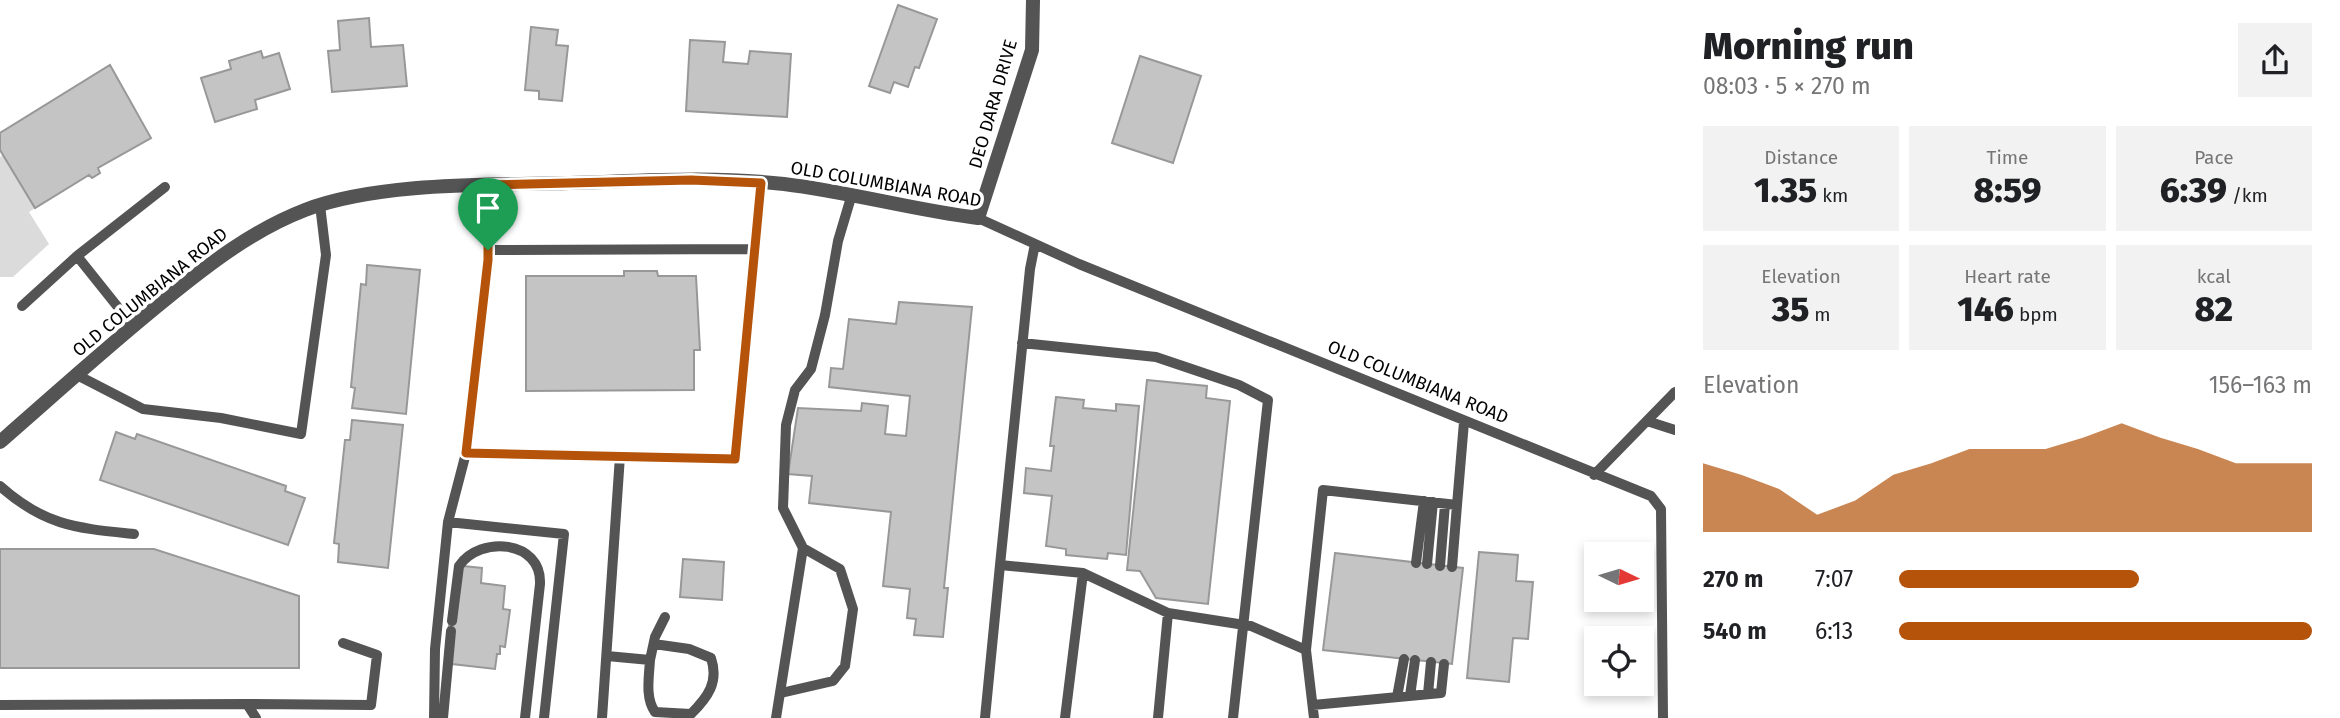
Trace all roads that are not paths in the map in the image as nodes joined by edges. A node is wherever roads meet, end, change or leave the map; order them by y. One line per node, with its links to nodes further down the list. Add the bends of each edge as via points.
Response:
1 (1033, 0): 7 (street, DEO DARA DRIVE, via 1032,50)
2 (761, 183): 3 (street, OLD COLUMBIANA ROAD, via 691,180); 5 (street, OLD COLUMBIANA ROAD); 9 (lane)
3 (488, 185): 6 (street, OLD COLUMBIANA ROAD, via 349,197); 10 (lane)
4 (165, 187): 11 (lane)
5 (852, 194): 7 (street, OLD COLUMBIANA ROAD); 31 (lane, via 811,369 795,390 786,425 783,508)
6 (320, 205): 13 (street, OLD COLUMBIANA ROAD, via 224,252); 15 (lane, via 326,255 301,434 144,409)
7 (978, 218): 8 (lane, OLD COLUMBIANA ROAD)
8 (1035, 244): 14 (lane); 18 (lane, OLD COLUMBIANA ROAD)
9 (755, 249): 10 (lane); 22 (lane, via 735,459)
10 (488, 250): 21 (lane)
11 (77, 256): 12 (lane); 13 (lane)
12 (22, 306)
13 (133, 326): 15 (street, OLD COLUMBIANA ROAD)
14 (1022, 343): 33 (lane); 39 (lane, via 1156,357 1239,385 1268,400)
15 (77, 375): 20 (street, OLD COLUMBIANA ROAD)
16 (1675, 391): 17 (lane)
17 (1647, 421): 19 (lane); 23 (lane)
18 (1464, 422): 23 (lane, OLD COLUMBIANA ROAD); 26 (lane)
19 (1675, 430)
20 (0, 442)
21 (466, 453): 22 (lane); 29 (lane)
22 (620, 456): 43 (lane)
23 (1594, 475): 27 (lane, OLD COLUMBIANA ROAD, via 1651,496)
24 (0, 486): 30 (lane, via 42,518 83,529)
25 (1429, 502): 26 (lane); 32 (lane); 42 (lane, via 1323,490)
26 (1451, 504): 34 (lane); 35 (lane)
27 (1661, 509): 28 (lane); 55 (lane)
28 (1675, 511)
29 (448, 522): 57 (lane, via 435,649); 60 (lane, via 564,534)
30 (134, 534)
31 (803, 548): 47 (lane); 47 (lane, via 840,569 853,609 845,666 833,681)
32 (1421, 564)
33 (1000, 565): 36 (lane); 63 (lane)
34 (1440, 566)
35 (1452, 567)
36 (1083, 573): 37 (lane); 64 (lane)
37 (1168, 612): 39 (lane); 65 (lane)
38 (665, 617): 41 (lane)
39 (1242, 623): 42 (lane); 66 (lane)
40 (343, 643): 51 (lane, via 377,655 372,705)
41 (654, 644): 44 (lane); 44 (lane, via 711,658 715,670 710,693 691,713 655,712 650,705)
42 (1306, 650): 53 (lane)
43 (607, 656): 44 (lane); 61 (lane)
44 (650, 660)
45 (1431, 662): 48 (lane)
46 (1444, 664): 48 (lane, via 1441,692)
47 (781, 693): 62 (lane)
48 (1428, 694): 49 (lane)
49 (1410, 696): 50 (lane); 50 (lane, via 1410,660)
50 (1397, 697): 53 (lane)
51 (247, 704): 52 (lane); 56 (lane)
52 (0, 705)
53 (1313, 705): 67 (lane)
54 (1675, 709): 55 (lane)
55 (1663, 713)
56 (256, 718)
57 (434, 718)
58 (443, 718): 59 (lane, via 459,566 475,551 497,546 523,550 540,575)
59 (525, 718)
60 (544, 718)
61 (602, 718)
62 (776, 718)
63 (985, 718)
64 (1065, 718)
65 (1158, 718)
66 (1233, 718)
67 (1314, 718)

